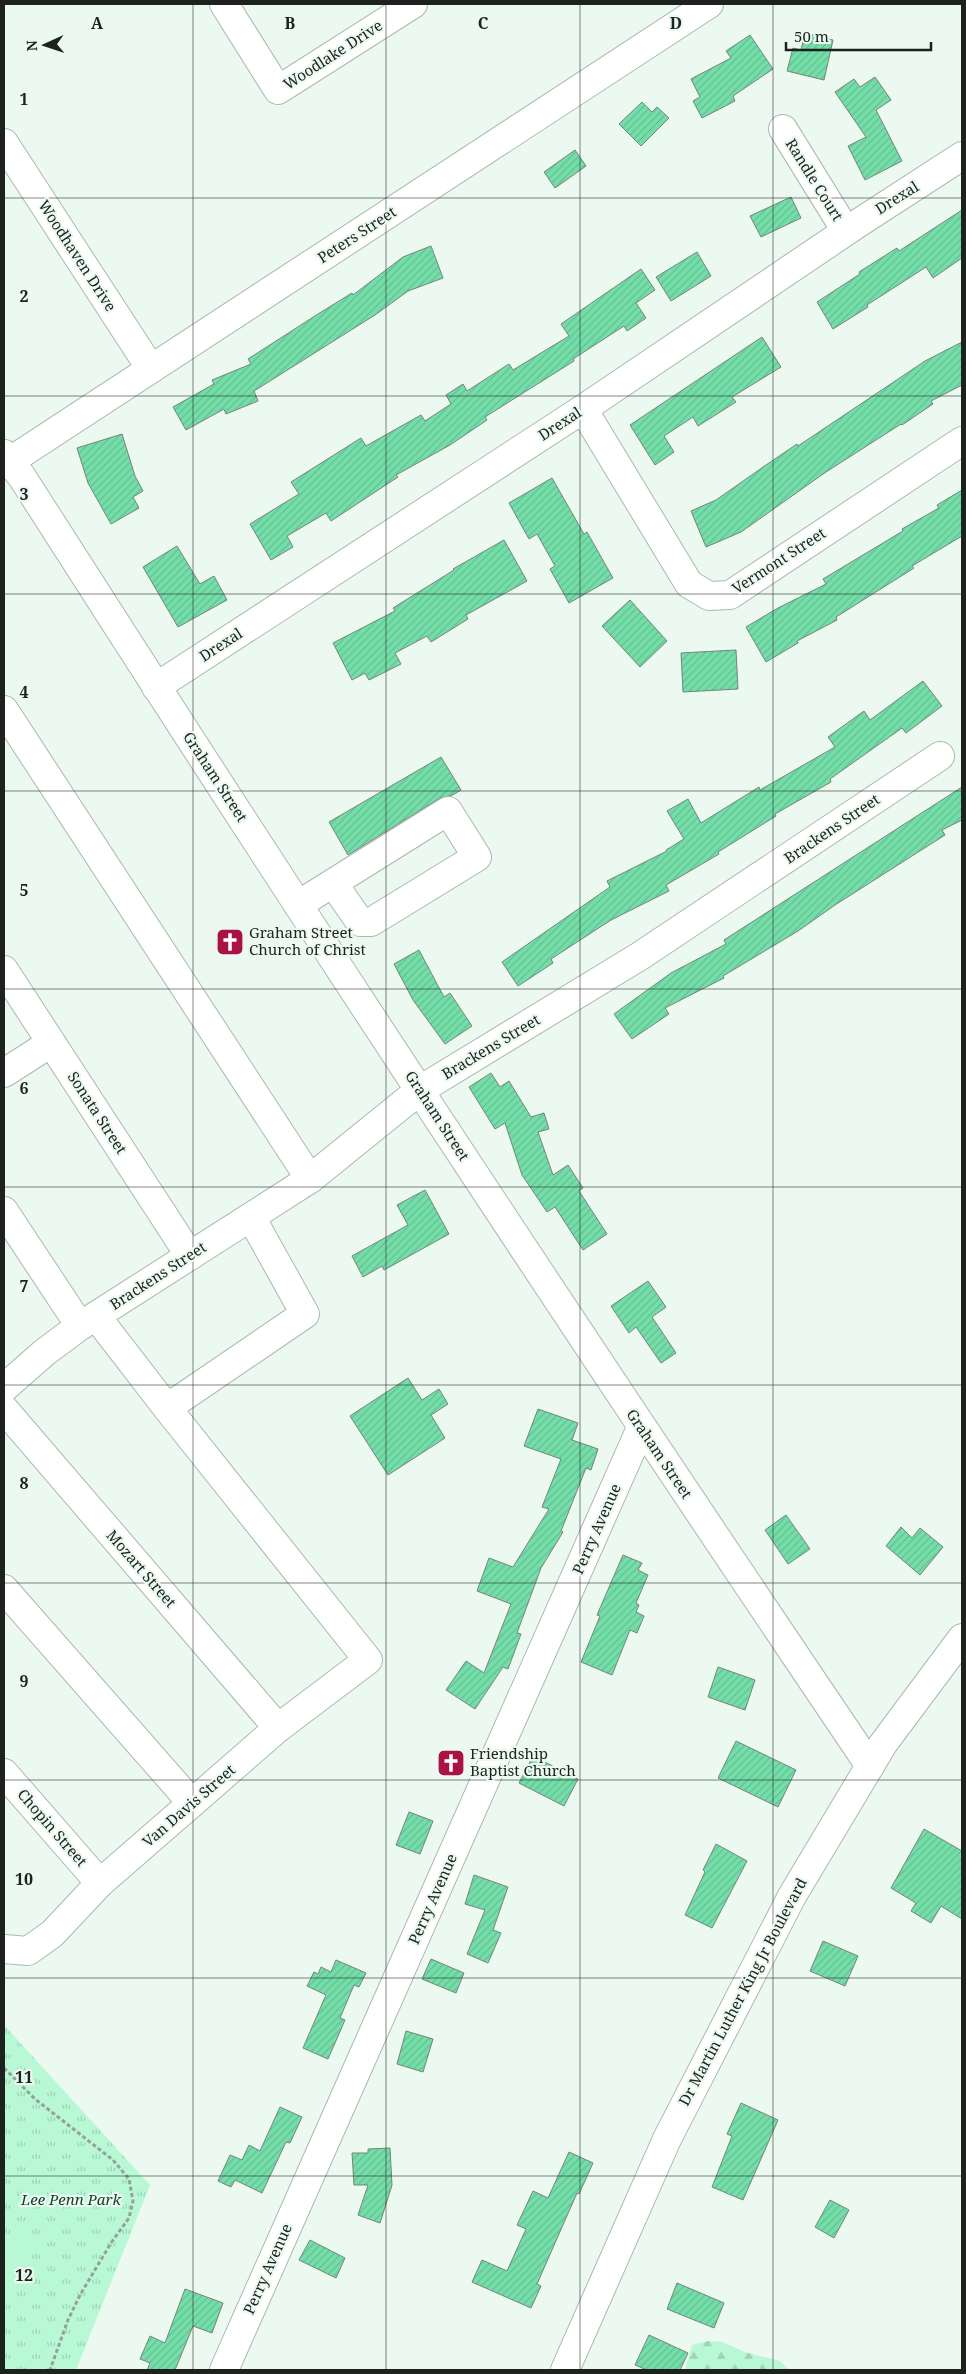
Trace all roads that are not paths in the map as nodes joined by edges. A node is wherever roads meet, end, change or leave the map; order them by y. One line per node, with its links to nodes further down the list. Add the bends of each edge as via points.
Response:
1 (224, 4): 2 (street, Woodlake Drive, via 278,90)
2 (413, 4)
3 (709, 4): 8 (street, Peters Street)
4 (783, 129): 7 (street, Randle Court)
5 (4, 143): 8 (street, Woodhaven Drive)
6 (962, 156): 7 (street, Drexal)
7 (846, 231): 9 (street, Drexal)
8 (151, 369): 11 (street, Peters Street)
9 (583, 409): 10 (street, Vermont Street, via 689,584 709,596 730,594); 12 (street, Drexal)
10 (962, 441)
11 (6, 460): 12 (street, Graham Street)
12 (156, 687): 16 (street, Graham Street)
13 (4, 710): 21 (street)
14 (940, 756): 20 (street, Brackens Street, via 640,956)
15 (333, 883): 15 (street, via 354,917 360,922 371,922 477,857 448,811); 16 (street)
16 (298, 905): 20 (street, Graham Street)
17 (4, 970): 18 (street, Sonata Street)
18 (51, 1042): 19 (street); 24 (street, Sonata Street)
19 (4, 1073)
20 (420, 1090): 21 (street, Brackens Street); 29 (street, Graham Street)
21 (310, 1179): 23 (street, Brackens Street)
22 (4, 1211): 25 (street)
23 (251, 1217): 24 (street, Brackens Street); 27 (street, via 305,1314)
24 (190, 1256): 25 (street, Brackens Street)
25 (88, 1321): 26 (street, Brackens Street, via 45,1352); 27 (street)
26 (4, 1388)
27 (167, 1408): 32 (street, Van Davis Street, via 368,1660)
28 (4, 1409): 32 (street, Mozart Street)
29 (641, 1428): 33 (street, Graham Street); 38 (street, Perry Avenue)
30 (4, 1589): 35 (street)
31 (962, 1638): 33 (street, Dr Martin Luther King Jr Boulevard)
32 (278, 1728): 35 (street, Van Davis Street)
33 (870, 1766): 39 (street, Dr Martin Luther King Jr Boulevard, via 792,1896 667,2139)
34 (4, 1773): 36 (street, Chopin Street)
35 (192, 1803): 36 (street, Van Davis Street)
36 (100, 1883): 37 (street, Van Davis Street, via 52,1934 28,1951)
37 (4, 1949)
38 (224, 2370)
39 (565, 2370)

